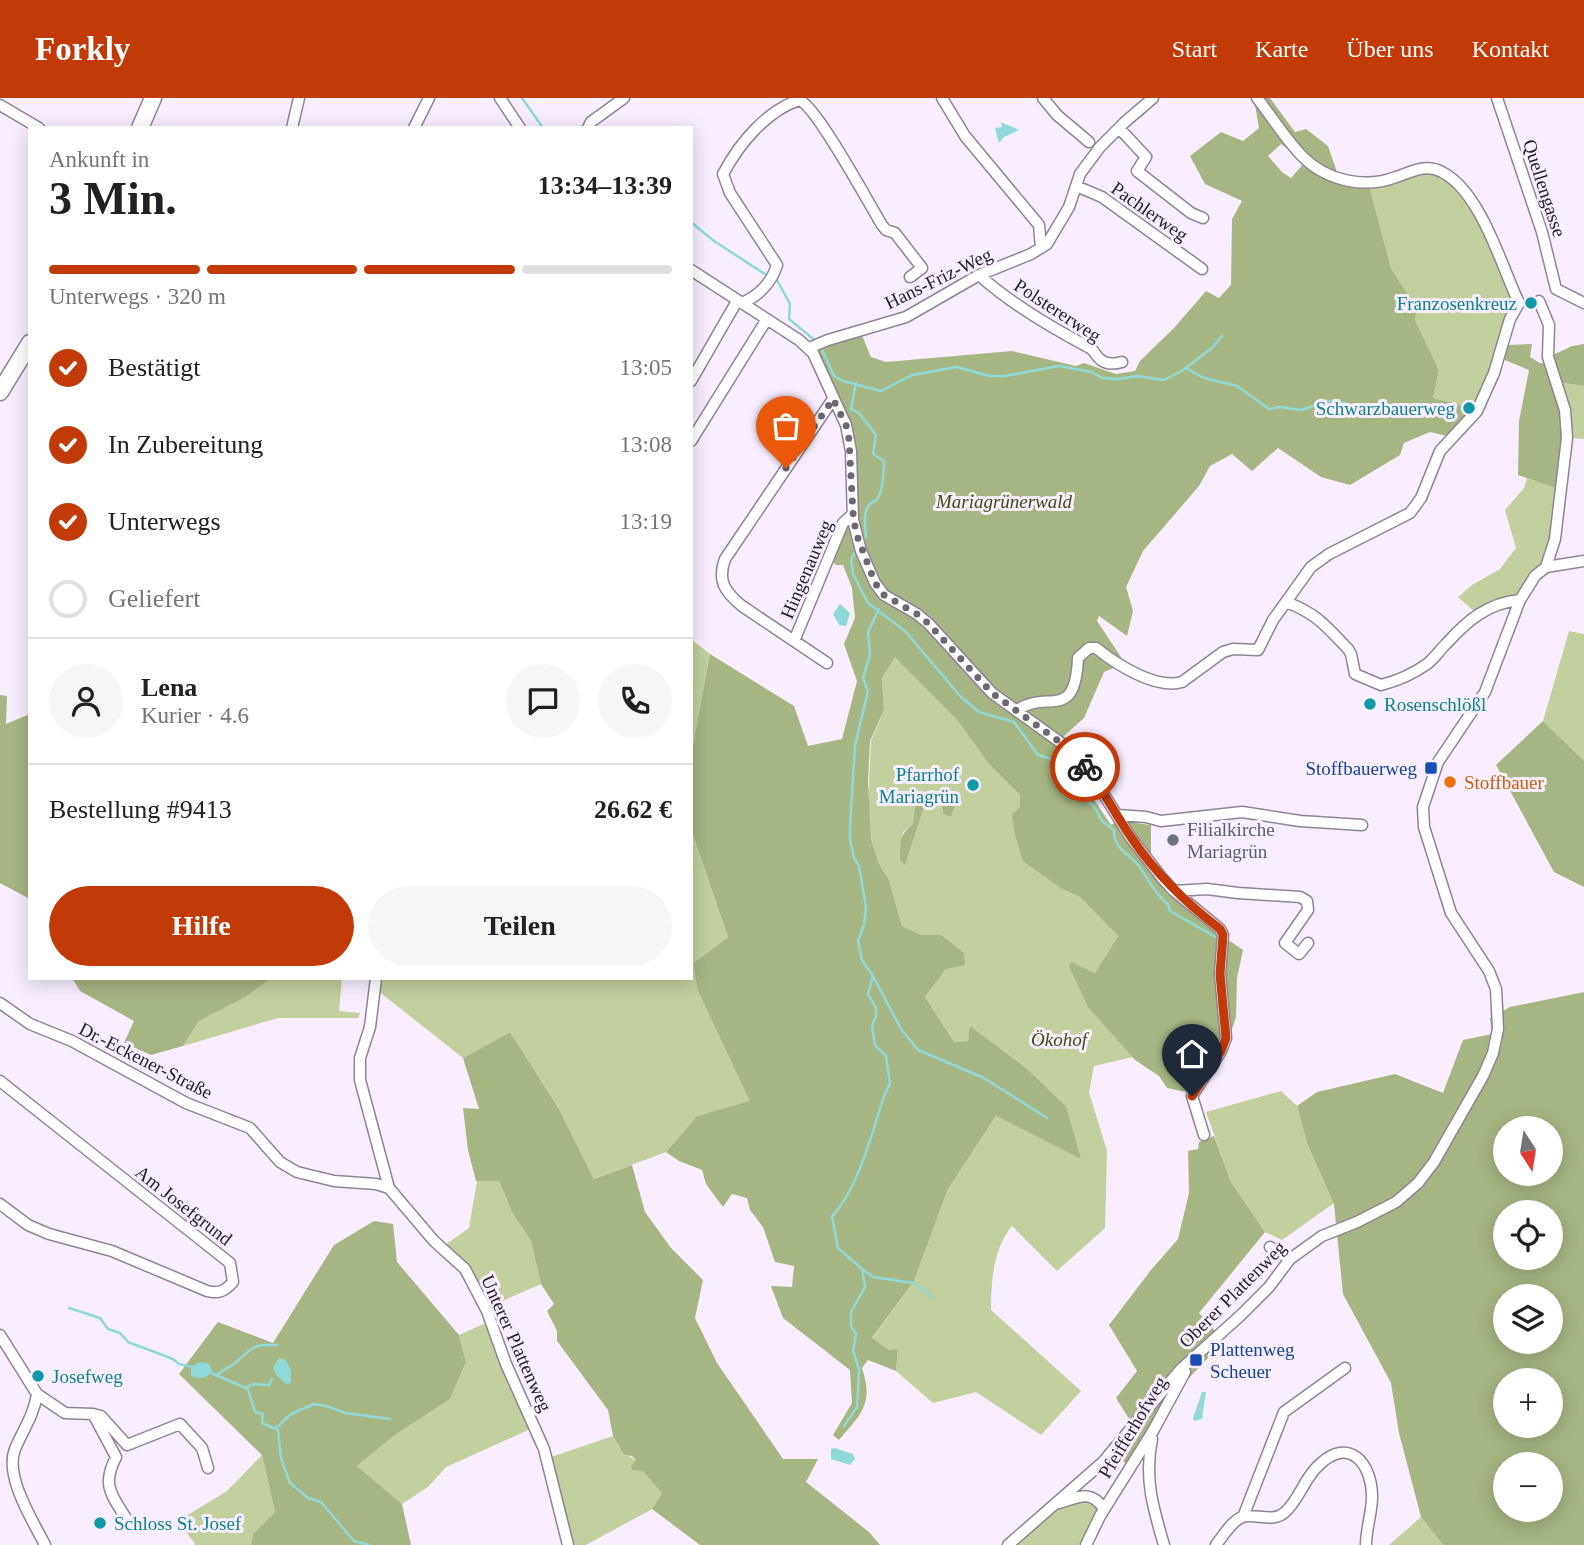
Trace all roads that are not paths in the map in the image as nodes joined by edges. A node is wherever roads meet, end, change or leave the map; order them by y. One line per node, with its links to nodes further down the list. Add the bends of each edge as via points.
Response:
1 (153, 98): 13 (main road)
2 (299, 98): 14 (street)
3 (429, 98): 15 (street)
4 (500, 98): 16 (street)
5 (624, 98): 17 (street)
6 (942, 98): 22 (street, via 965,136 1040,225)
7 (1042, 98): 19 (street)
8 (1153, 98): 18 (street, Hans-Friz-Weg)
9 (1257, 98): 30 (street, via 1301,156 1328,173 1366,184 1423,168 1450,178 1475,207)
10 (1497, 98): 27 (street, Quellengasse)
11 (0, 105): 12 (street)
12 (36, 126)
13 (141, 126)
14 (292, 126)
15 (415, 126)
16 (519, 126)
17 (588, 126)
18 (1119, 128): 20 (street, Hans-Friz-Weg, via 1100,147); 21 (street, via 1146,157 1137,171)
19 (1088, 142)
20 (1076, 186): 22 (street, Hans-Friz-Weg, via 1059,228); 23 (street, Pachlerweg, via 1101,197)
21 (1203, 218)
22 (1041, 248): 25 (street, Hans-Friz-Weg)
23 (1202, 269)
24 (693, 271): 29 (street)
25 (979, 275): 33 (street, Hans-Friz-Weg, via 906,317); 35 (street, Polstererweg, via 1024,309 1092,349 1101,360)
26 (910, 277): 29 (street, via 922,268 895,233 886,230 808,105 799,100 772,113 733,154 723,174 730,193 777,265 774,278 747,301)
27 (1556, 289): 28 (street); 31 (street)
28 (1539, 301): 30 (street); 42 (street, Oberer Plattenweg, via 1549,325 1548,357 1565,410 1567,438 1558,527)
29 (739, 302): 32 (street); 36 (street)
30 (1519, 303): 44 (street, via 1477,411 1440,451 1410,513 1329,554 1311,567)
31 (1584, 303)
32 (767, 319): 33 (street); 39 (street)
33 (815, 345): 38 (street)
34 (28, 346): 37 (main road)
35 (1122, 362)
36 (693, 378)
37 (0, 392)
38 (833, 399): 40 (street, via 849,439); 45 (street, via 725,559 720,576 729,596)
39 (693, 438)
40 (853, 513): 45 (street, Hingenauweg, via 843,523); 47 (street, via 861,551 884,595 929,624 992,693)
41 (1584, 561): 42 (street)
42 (1546, 567): 43 (street, Oberer Plattenweg)
43 (1520, 600): 44 (street, via 1482,611 1427,664 1381,685 1355,674 1348,649 1302,607); 59 (street, Oberer Plattenweg, via 1488,685 1438,762 1423,807 1424,827 1451,913 1495,987 1498,1029 1493,1053 1419,1183 1396,1202 1322,1236)
44 (1286, 602): 47 (street, via 1258,650 1223,652 1182,682 1140,675 1089,648 1078,658 1077,677 1066,698 1056,703 1027,703)
45 (794, 640): 46 (street)
46 (827, 663)
47 (1017, 710): 48 (street, via 1070,752)
48 (1117, 815): 49 (street, via 1161,821 1242,812); 50 (street)
49 (1362, 825)
50 (1174, 891): 51 (street, via 1207,889 1300,897 1307,901 1308,910 1285,943 1299,954); 55 (street, via 1223,935 1220,974 1226,1038 1192,1096)
51 (1308, 943)
52 (376, 980): 56 (street, Unterer Plattenweg, via 360,1080)
53 (0, 1003): 56 (street, Dr.-Eckener-Straße, via 30,1024 72,1041 186,1103 250,1128 280,1162 297,1172)
54 (0, 1082): 57 (street, Am Josefgrund, via 230,1262 233,1282 217,1293 207,1290 112,1251 49,1234)
55 (1204, 1135)
56 (389, 1188): 72 (street, Unterer Plattenweg, via 465,1269 488,1314 544,1449)
57 (0, 1204)
58 (1270, 1247): 59 (street)
59 (1290, 1259): 61 (street, Oberer Plattenweg, via 1241,1315)
60 (0, 1335): 63 (street)
61 (1189, 1362): 65 (street, Pfeifferhofweg); 67 (street, Oberer Plattenweg, via 1103,1462)
62 (1345, 1368): 69 (street, via 1284,1412)
63 (37, 1394): 64 (street, via 65,1413); 71 (street, via 11,1467)
64 (93, 1413): 66 (street, via 127,1445 180,1424 202,1448); 70 (street, via 116,1457 107,1487)
65 (1153, 1431): 68 (street, Pfeifferhofweg); 75 (street, via 1148,1482)
66 (208, 1468)
67 (1054, 1505): 68 (street, Pfeifferhofweg, via 1092,1496); 73 (street, Oberer Plattenweg)
68 (1104, 1508): 74 (street, Pfeifferhofweg)
69 (1243, 1517): 76 (street); 77 (street, via 1281,1516 1318,1465 1331,1456 1351,1452 1364,1465 1371,1489)
70 (127, 1520)
71 (45, 1545)
72 (568, 1545)
73 (1008, 1545)
74 (1086, 1545)
75 (1164, 1545)
76 (1216, 1545)
77 (1366, 1545)

